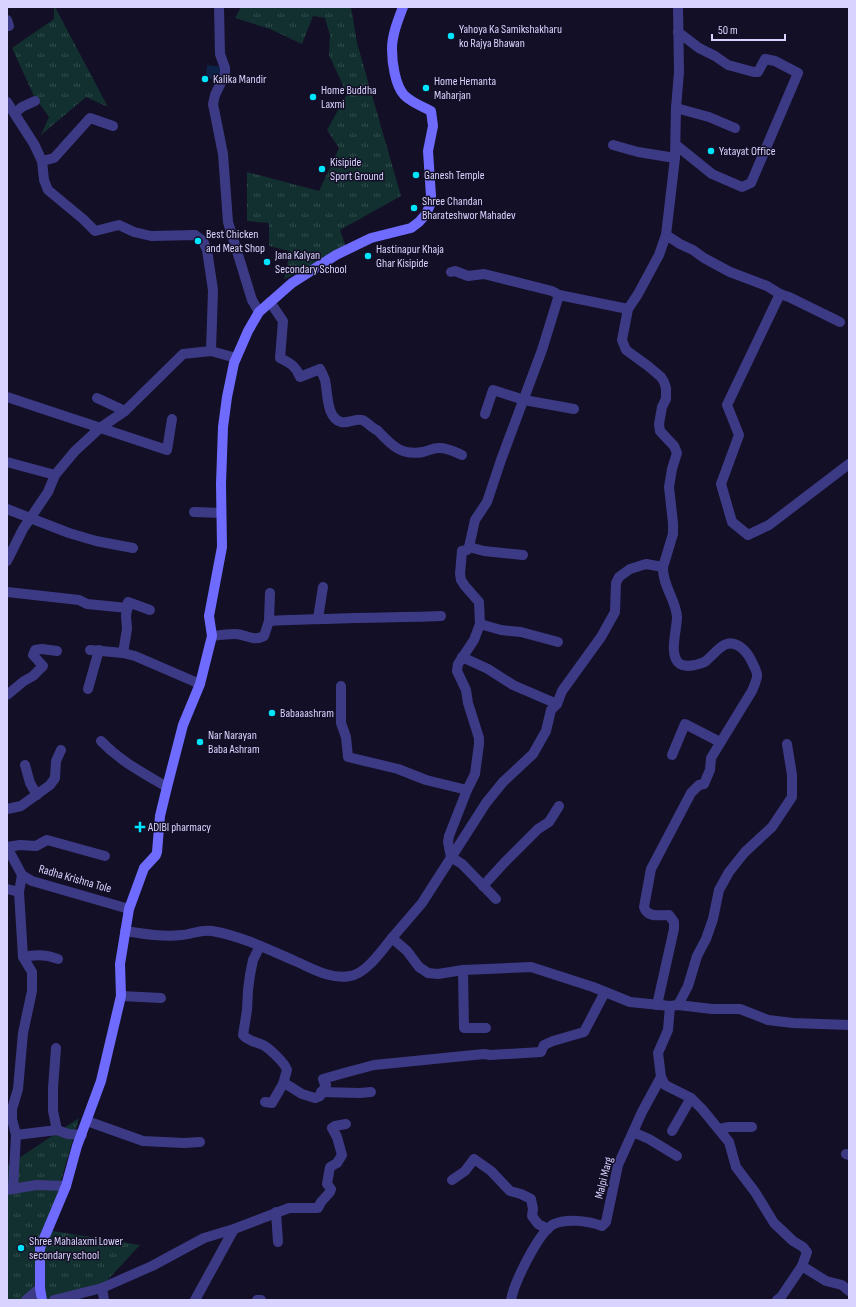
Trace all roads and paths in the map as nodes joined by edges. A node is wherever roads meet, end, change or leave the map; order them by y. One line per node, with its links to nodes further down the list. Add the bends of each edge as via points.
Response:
1 (219, 7): 21 (street, via 220,54 225,74 213,104 223,154 228,222 252,300)
2 (403, 7): 19 (street, via 392,48 395,76 404,95 431,111 433,126 428,151 430,205 423,218 411,228 371,238 336,255 292,283)
3 (678, 7): 4 (street)
4 (678, 32): 7 (street, via 679,72); 12 (street, via 728,65 758,72 765,59 798,73 751,183 742,187 712,174)
5 (35, 101): 8 (street)
6 (7, 102): 8 (street)
7 (676, 108): 10 (street, via 709,117); 12 (street)
8 (15, 113): 14 (street)
9 (113, 126): 14 (street, via 90,118 54,158)
10 (735, 128)
11 (613, 145): 13 (street)
12 (676, 145): 13 (street)
13 (675, 158): 15 (street)
14 (42, 161): 23 (street, via 48,190 96,231 119,225 151,236 195,235 202,241 207,250 213,290)
15 (666, 235): 17 (street, via 730,272 767,286); 20 (street, via 656,261)
16 (451, 272): 18 (street, via 468,276 484,274)
17 (780, 294): 22 (street); 35 (street, via 727,405 739,435 721,484 732,522 748,535 769,525)
18 (559, 295): 20 (street); 27 (street)
19 (270, 302): 21 (street); 33 (street, via 283,321 280,358 292,364 300,377 320,369 325,379 330,408 337,421 343,423 363,420 393,447 412,454 443,448)
20 (628, 309): 45 (street, via 623,345 664,382 666,399 662,407 660,431 677,453 669,487 673,534)
21 (259, 312): 24 (street)
22 (840, 322)
23 (211, 351): 24 (street); 29 (street, via 183,354)
24 (236, 358): 39 (street, via 223,427)
25 (7, 397): 32 (street)
26 (97, 398): 29 (street)
27 (524, 400): 28 (street); 30 (street, via 493,390); 41 (street, via 487,502 475,520)
28 (574, 409)
29 (125, 411): 32 (street)
30 (485, 414)
31 (172, 419): 32 (street, via 167,450)
32 (100, 428): 36 (street, via 75,451)
33 (462, 455)
34 (7, 462): 36 (street)
35 (849, 464)
36 (55, 475): 40 (street, via 48,492)
37 (7, 508): 40 (street)
38 (194, 512): 39 (street)
39 (222, 513): 55 (street, via 222,547 209,616)
40 (30, 518): 42 (street, via 96,541); 44 (street)
41 (469, 547): 43 (street); 54 (street, via 468,550 462,551 460,574 465,586 479,602)
42 (133, 548)
43 (522, 555)
44 (7, 561)
45 (663, 567): 64 (street, via 646,564 630,569 619,577 616,583 615,612 601,637 562,691); 66 (street, via 662,574 677,616 673,652 678,662 686,666 705,662 724,644 730,643 748,653 758,673 758,680 752,691)
46 (323, 587): 52 (street)
47 (7, 592): 49 (street)
48 (270, 593): 53 (street)
49 (128, 608): 50 (street, via 128,602); 58 (street)
50 (150, 610)
51 (441, 616): 52 (street)
52 (318, 618): 53 (street)
53 (269, 621): 55 (street, via 264,636 259,639 236,634)
54 (480, 624): 56 (street); 59 (street, via 474,640)
55 (212, 636): 60 (street)
56 (558, 642)
57 (56, 650): 63 (street, via 35,650 33,655 43,666)
58 (123, 652): 60 (street); 62 (street, via 94,650)
59 (462, 657): 64 (street, via 513,685); 72 (street, via 457,671 466,690 479,738 475,774)
60 (200, 684): 71 (street, via 182,725)
61 (341, 686): 72 (street, via 341,724 346,737 348,757)
62 (88, 689)
63 (7, 696)
64 (557, 704): 78 (street, via 551,710 546,731 533,754 503,782 486,803)
65 (100, 741): 71 (street, via 112,753)
66 (720, 742): 69 (street, via 685,724); 94 (street, via 710,758 710,770 704,784 699,785 691,793 651,869 645,912 649,915 669,916 674,922)
67 (787, 744): 95 (street, via 792,775 792,797 772,827 745,852 729,872 719,890 713,918 688,986)
68 (61, 750): 73 (street, via 56,761 55,778)
69 (672, 755)
70 (25, 765): 73 (street, via 30,783)
71 (166, 786): 84 (street, via 157,852 144,868)
72 (467, 790): 78 (street, via 449,836)
73 (37, 795): 75 (street, via 21,806)
74 (559, 806): 80 (street, via 549,822 538,829)
75 (7, 809)
76 (7, 847): 77 (street, via 36,846 47,840); 79 (street, Radha Krishna Tole)
77 (105, 856)
78 (452, 857): 80 (street); 86 (street, via 422,903)
79 (22, 875): 82 (street); 84 (street, Radha Krishna Tole, via 32,881)
80 (483, 886): 83 (street)
81 (7, 889): 82 (street)
82 (19, 892): 88 (street)
83 (496, 899)
84 (129, 909): 85 (street)
85 (125, 931): 87 (street, via 155,936 184,935 210,930); 92 (street, via 120,964)
86 (392, 938): 87 (street, via 372,962 350,976 320,973); 90 (street, via 428,973)
87 (260, 946): 100 (street, via 253,960 242,1035 265,1045 284,1063 287,1070)
88 (24, 957): 89 (street, via 36,954 50,955); 112 (street, via 32,972 32,991 23,1033 18,1089 12,1109)
89 (58, 959)
90 (463, 970): 91 (street, via 531,967); 97 (street, via 464,1028)
91 (605, 992): 94 (street, via 630,1002); 101 (street, via 584,1032 544,1045 541,1052 484,1054 374,1065 323,1079 326,1085)
92 (121, 996): 93 (street); 105 (street, via 101,1081)
93 (162, 998)
94 (657, 1005): 95 (street)
95 (674, 1005): 96 (street, via 743,1009 767,1020 794,1024); 99 (street, via 668,1030 658,1053)
96 (849, 1025)
97 (486, 1028)
98 (56, 1048): 109 (street, via 53,1111)
99 (661, 1077): 103 (street, via 664,1085); 111 (street, Malpi Marg)
100 (282, 1084): 101 (street, via 315,1098 320,1096); 104 (street, via 272,1102)
101 (321, 1092): 102 (street)
102 (371, 1092)
103 (691, 1098): 108 (street); 110 (street)
104 (265, 1102)
105 (87, 1121): 113 (street); 114 (street, via 143,1141)
106 (346, 1124): 119 (street, via 332,1128 342,1155 330,1169 327,1183 331,1190 329,1195 320,1202 318,1208 289,1208)
107 (752, 1127): 108 (street)
108 (719, 1129): 123 (street, via 729,1142 736,1167 774,1223 807,1252)
109 (57, 1130): 112 (street); 113 (street)
110 (672, 1130)
111 (633, 1132): 115 (street); 121 (street, Malpi Marg, via 618,1165 605,1225 588,1221 559,1222)
112 (16, 1135): 118 (street)
113 (82, 1135): 117 (street)
114 (200, 1142)
115 (677, 1156)
116 (452, 1180): 121 (street, via 465,1171 474,1159 491,1171 510,1191 531,1199 532,1216 538,1224)
117 (66, 1186): 118 (street, via 36,1185); 124 (street, via 40,1248)
118 (10, 1189)
119 (276, 1212): 120 (street); 122 (street)
120 (234, 1229): 125 (street, via 204,1238 152,1266); 131 (street)
121 (548, 1229): 134 (street, via 527,1259)
122 (278, 1242)
123 (802, 1266): 126 (street, via 826,1282 842,1285); 135 (street)
124 (40, 1288): 127 (street); 128 (street)
125 (102, 1288): 129 (street); 130 (street)
126 (849, 1291)
127 (26, 1300)
128 (42, 1300)
129 (54, 1300)
130 (104, 1300)
131 (195, 1300)
132 (257, 1300): 133 (street)
133 (260, 1300)
134 (511, 1300)
135 (777, 1300)

